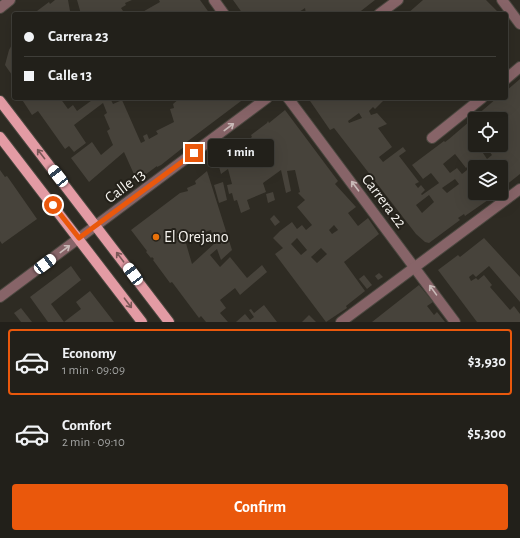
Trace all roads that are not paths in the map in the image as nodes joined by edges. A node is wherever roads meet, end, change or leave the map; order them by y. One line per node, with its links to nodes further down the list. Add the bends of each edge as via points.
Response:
1 (10, 0): 5 (street)
2 (214, 0): 6 (street)
3 (398, 0): 7 (street)
4 (502, 0): 8 (street)
5 (0, 8)
6 (223, 12)
7 (382, 12)
8 (520, 24)
9 (520, 67): 10 (street)
10 (508, 77)
11 (264, 100): 18 (street, Calle 13, one-way to 11)
12 (290, 100): 20 (street, Carrera 22, one-way to 12)
13 (480, 100): 16 (street)
14 (0, 101): 18 (main road, one-way to 14)
15 (0, 137): 19 (main road)
16 (432, 138)
17 (520, 189): 20 (street)
18 (97, 226): 19 (street, Calle 13); 23 (main road, one-way to 18)
19 (79, 238): 21 (street, Calle 13, one-way to 19); 22 (main road, one-way to 22)
20 (415, 266): 24 (street); 25 (street, Carrera 22, one-way to 20)
21 (0, 298)
22 (142, 322)
23 (169, 322)
24 (340, 322)
25 (455, 322)

